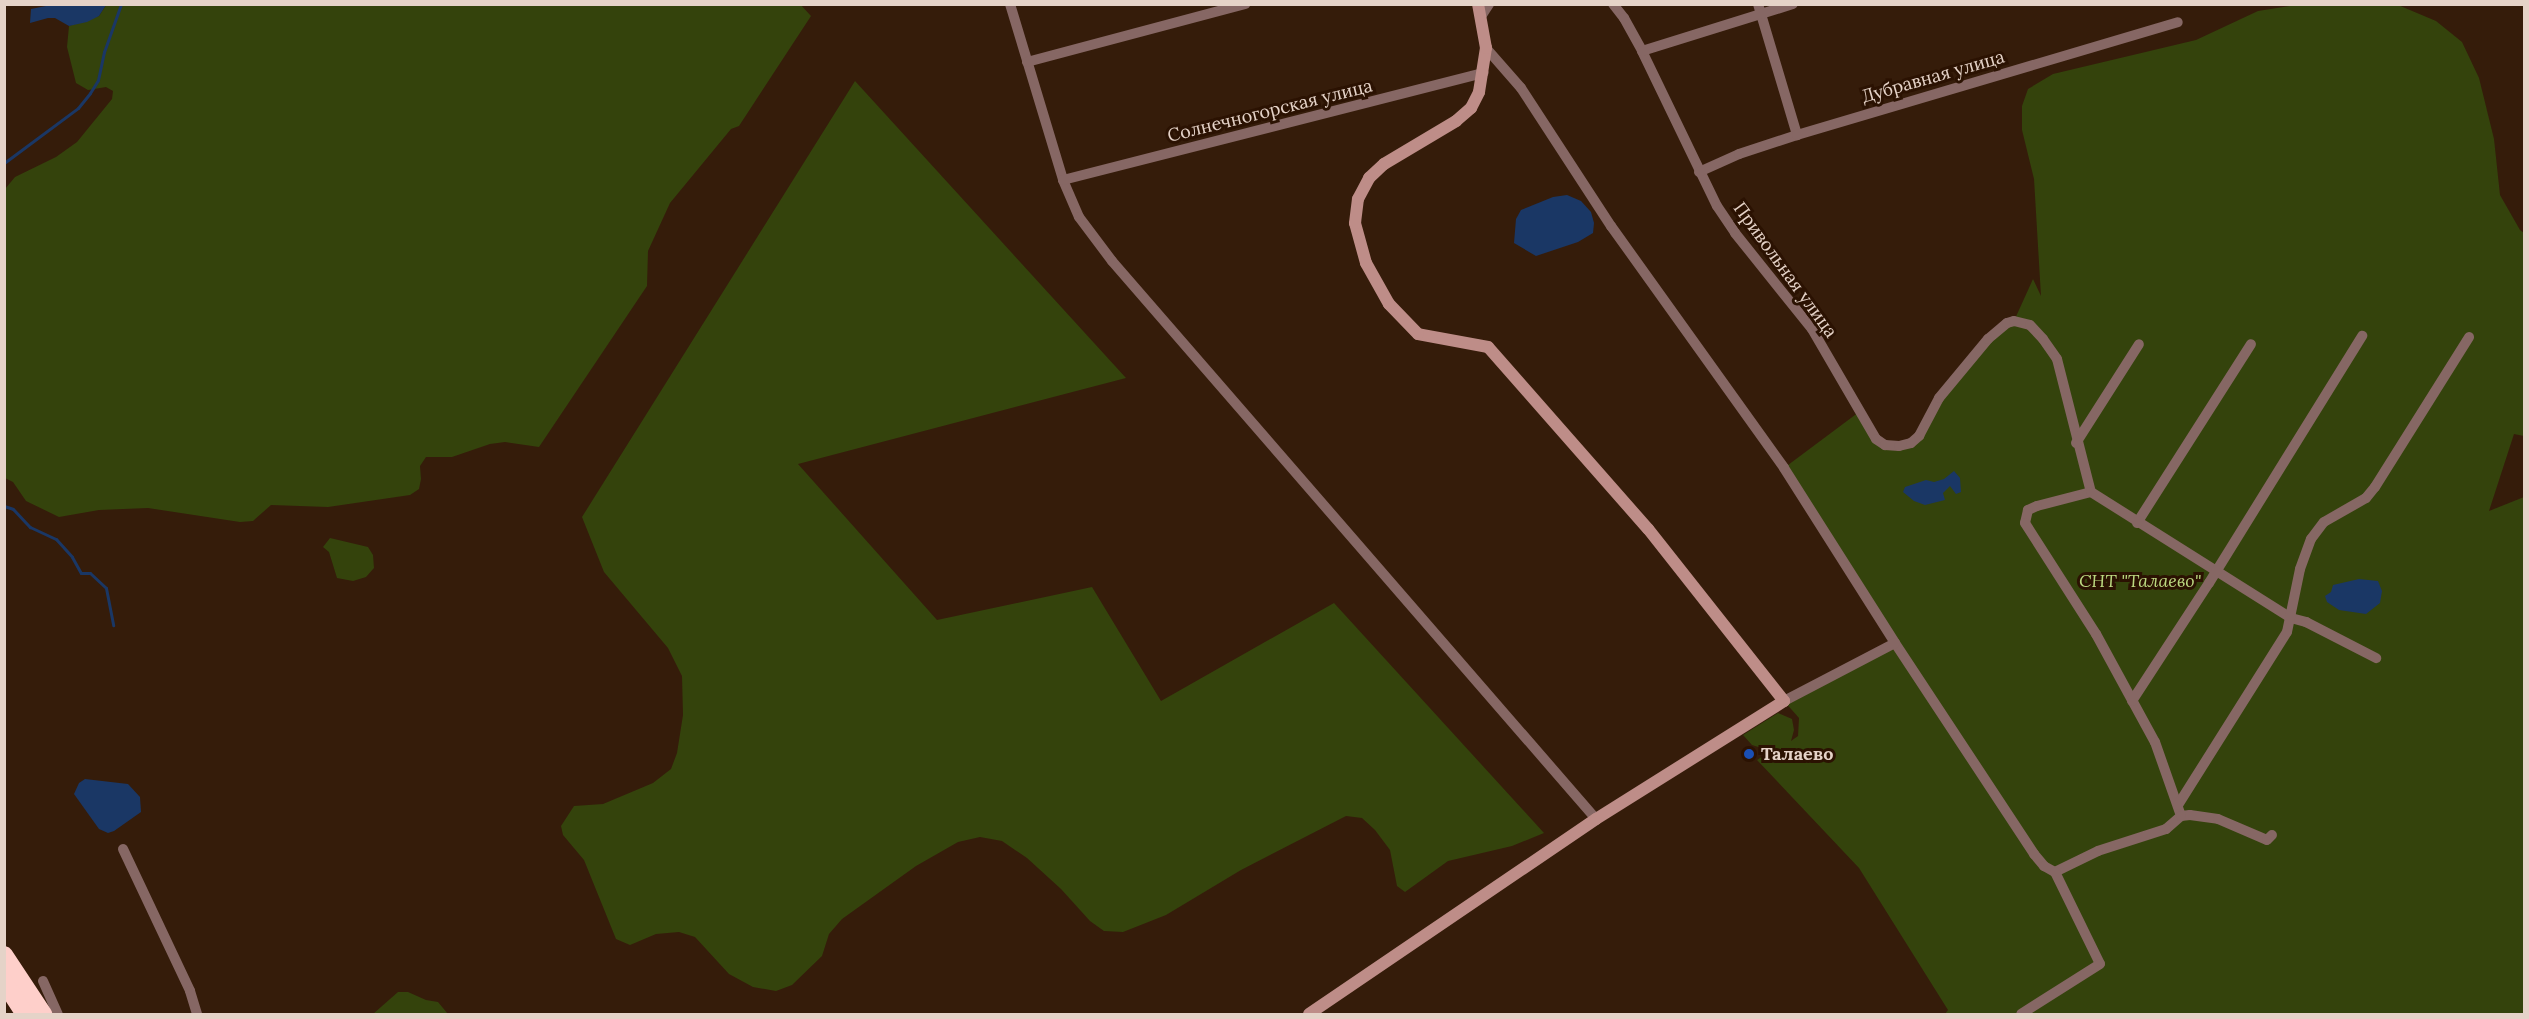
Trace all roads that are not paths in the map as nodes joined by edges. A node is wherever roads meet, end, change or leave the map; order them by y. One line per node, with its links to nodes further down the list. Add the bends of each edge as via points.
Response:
1 (1010, 4): 12 (street)
2 (1245, 4): 12 (street)
3 (1478, 4): 8 (street)
4 (1489, 4): 8 (street)
5 (1613, 4): 11 (street, Привольная улица)
6 (1793, 4): 7 (street)
7 (1760, 9): 11 (street); 14 (street)
8 (1480, 18): 10 (street)
9 (2178, 22): 14 (street, Дубравная улица)
10 (1486, 48): 13 (street); 26 (street, via 1521,88 1611,226 1784,468)
11 (1642, 51): 15 (street, Привольная улица)
12 (1027, 62): 16 (street)
13 (1484, 73): 16 (street, Солнечногорская улица); 28 (street, via 1472,108 1384,164 1369,178 1358,199 1355,223 1366,263 1389,304 1418,334 1488,347 1648,529)
14 (1797, 135): 15 (street, Дубравная улица)
15 (1699, 172): 21 (street, Привольная улица, via 1735,233 1812,329 1870,432 1885,445 1911,442 1919,436 1946,389 1988,339 2014,321 2030,325 2057,359)
16 (1063, 180): 32 (street, via 1079,217 1112,261)
17 (2362, 336): 24 (street)
18 (2469, 337): 25 (street, via 2375,488 2366,498 2324,522 2311,539 2298,578)
19 (2139, 344): 21 (street)
20 (2251, 344): 23 (street)
21 (2076, 443): 22 (street)
22 (2091, 492): 23 (street); 29 (street, via 2028,510 2025,523 2096,634)
23 (2137, 523): 24 (street)
24 (2215, 570): 25 (street); 29 (street)
25 (2292, 618): 27 (street); 30 (street)
26 (1895, 644): 28 (street); 35 (street, via 2034,854 2044,867)
27 (2376, 658)
28 (1784, 701): 32 (street)
29 (2132, 701): 30 (street, via 2155,742)
30 (2178, 805): 31 (street)
31 (2181, 816): 33 (street, via 2218,819 2266,840); 35 (street, via 2166,829 2098,851)
32 (1596, 819): 43 (street)
33 (2272, 835)
34 (123, 849): 42 (street, via 190,991)
35 (2055, 872): 44 (street, via 2100,964)
36 (4, 955): 40 (highway)
37 (43, 981): 41 (street)
38 (4, 982): 39 (highway)
39 (25, 1014)
40 (43, 1014)
41 (58, 1014)
42 (197, 1014)
43 (1309, 1014)
44 (2021, 1014)

